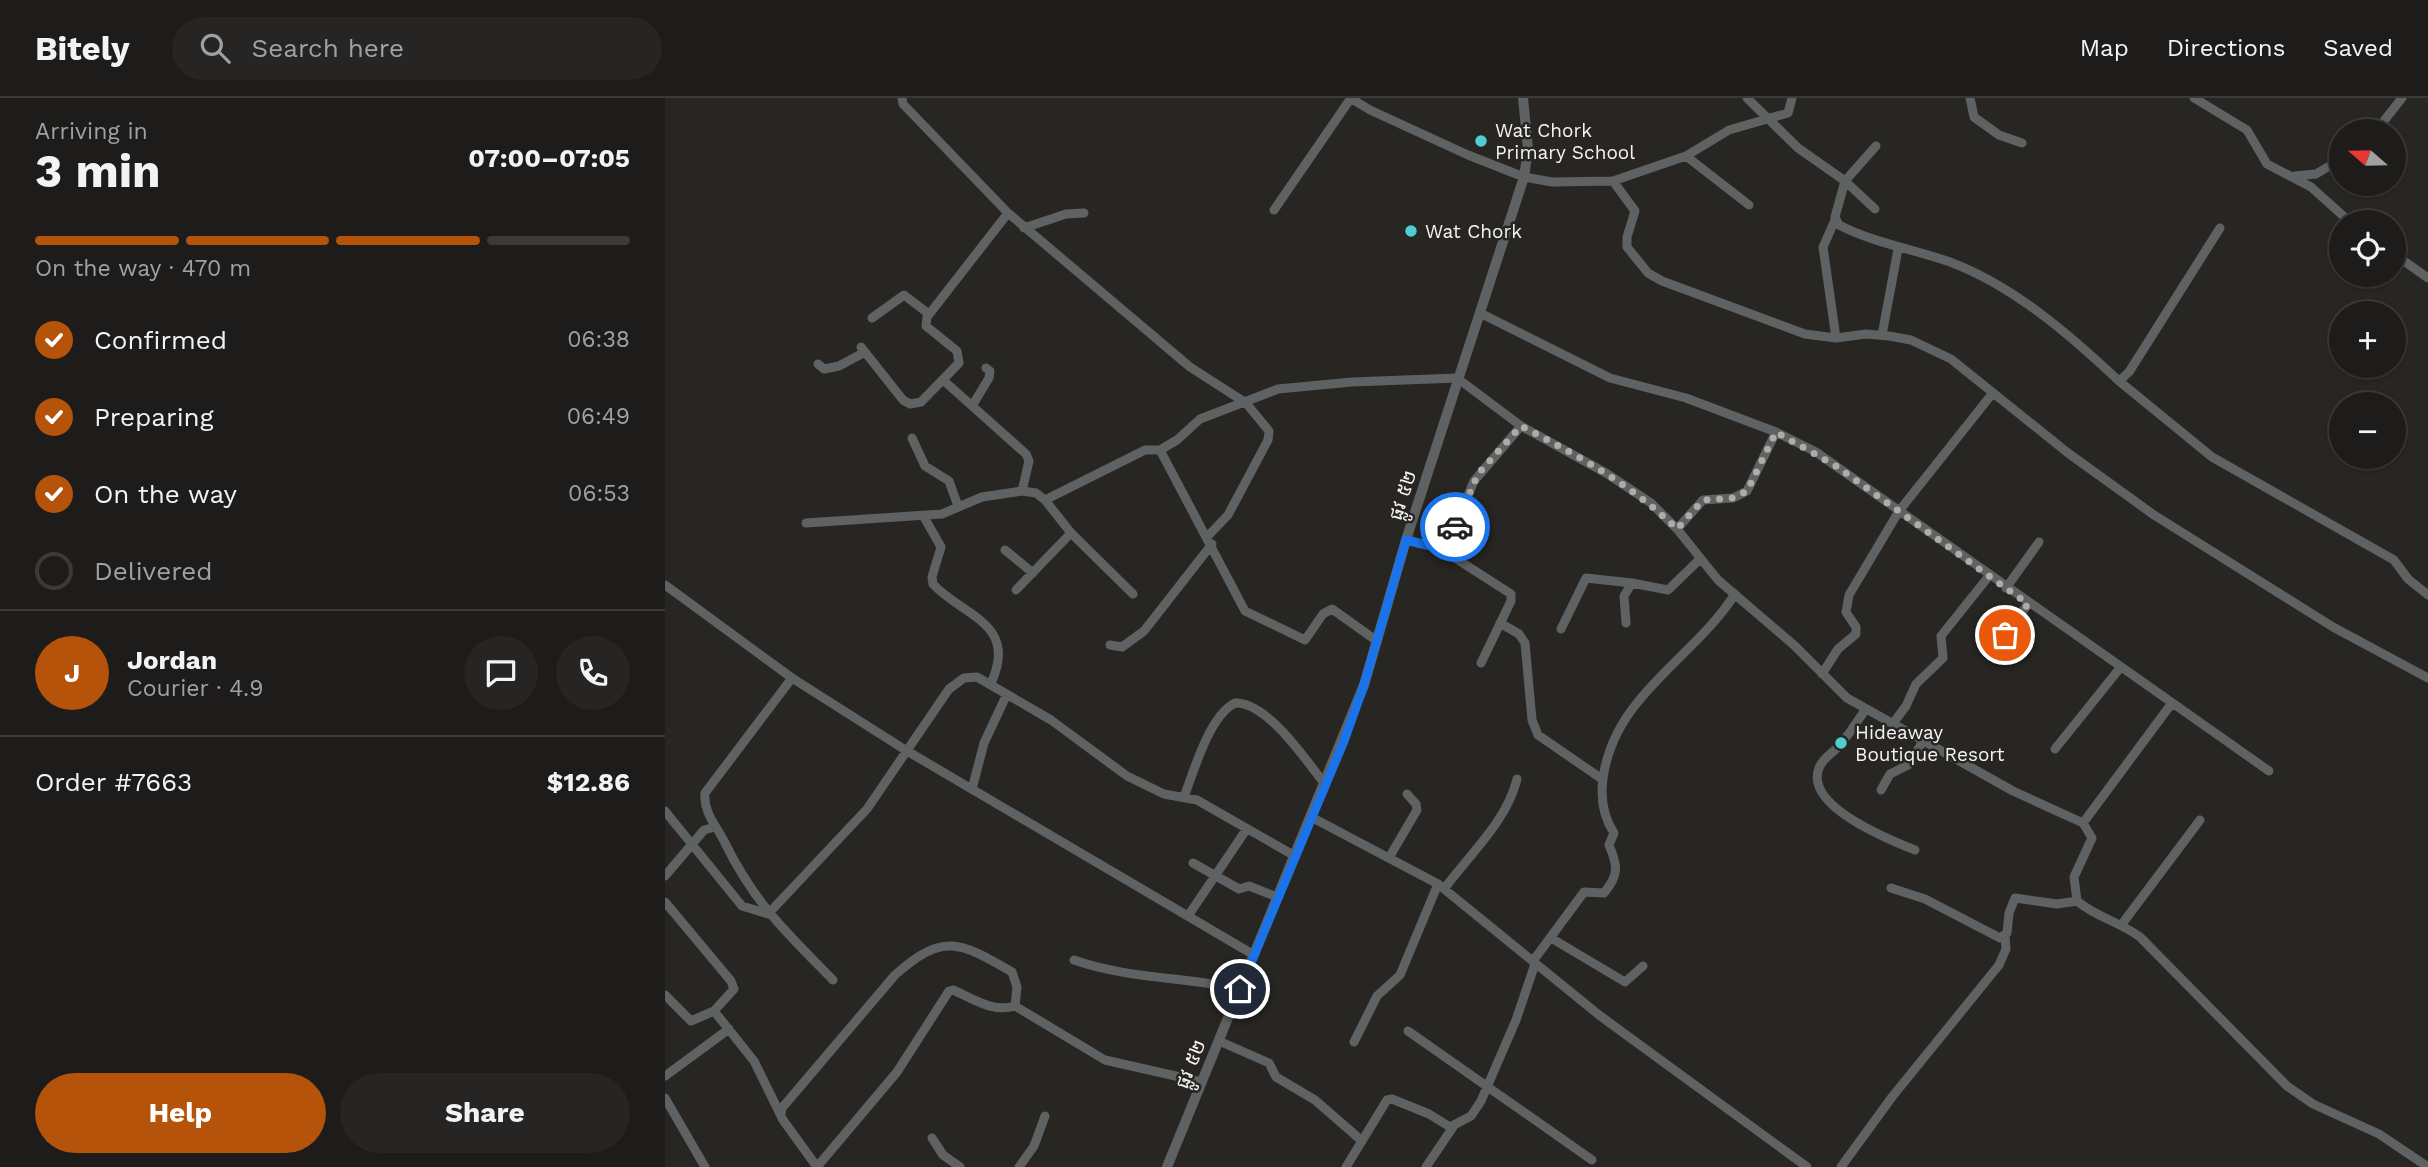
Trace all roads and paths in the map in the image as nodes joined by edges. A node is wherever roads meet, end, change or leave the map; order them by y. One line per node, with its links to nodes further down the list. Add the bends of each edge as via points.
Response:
1 (1351, 98): 16 (street); 22 (street)
2 (1523, 98): 16 (street, ផ្លូវ ៥២, via 1528,149)
3 (1747, 98): 10 (street)
4 (1792, 98): 10 (street, via 1791,111)
5 (1970, 98): 11 (street, via 1974,117 1999,135)
6 (2194, 98): 15 (street, via 2247,130 2267,164)
7 (2402, 98): 9 (street)
8 (900, 100): 24 (street)
9 (2385, 119)
10 (1770, 120): 13 (street, via 1729,130); 18 (street, via 1798,148)
11 (2022, 143)
12 (1876, 146): 18 (street)
13 (1686, 156): 17 (street); 19 (street)
14 (2329, 166): 15 (street, via 2316,174)
15 (2294, 176): 21 (street)
16 (1524, 177): 17 (street, via 1552,182); 31 (street, ផ្លូវ ៥២)
17 (1613, 181): 35 (street, via 1634,207 1627,247 1648,274 1805,334)
18 (1845, 181): 20 (street); 25 (street)
19 (1749, 205)
20 (1875, 209)
21 (2337, 210)
22 (1274, 211)
23 (1084, 213): 26 (street)
24 (1008, 214): 26 (street); 32 (street)
25 (1835, 220): 28 (street); 35 (street, via 1823,247)
26 (1024, 228): 42 (street, via 1191,367)
27 (2221, 228): 40 (street)
28 (1898, 249): 34 (street); 40 (street, via 1950,262 2001,287 2068,335)
29 (2406, 262): 30 (street)
30 (2428, 278)
31 (1480, 313): 38 (street, ផ្លូវ ៥២); 45 (street, via 1610,378 1686,398)
32 (929, 314): 33 (street, via 904,295); 39 (street, via 926,326 959,357 955,369)
33 (872, 318)
34 (1882, 335): 35 (street); 41 (street, via 1931,347)
35 (1836, 338)
36 (818, 364): 39 (street, via 830,370 863,350 909,404 922,402)
37 (986, 368): 43 (street, via 989,378)
38 (1457, 378): 42 (street, via 1278,389); 44 (street); 57 (street, ផ្លូវ ៥២)
39 (943, 380): 43 (street)
40 (2119, 381): 70 (street, via 2212,457 2395,560 2408,579)
41 (1992, 394): 51 (street); 82 (street, via 2154,515 2333,627)
42 (1246, 403): 47 (street, via 1200,419); 56 (street, via 1270,436 1235,504)
43 (972, 406): 48 (street, via 1029,458)
44 (1521, 426): 54 (street, via 1639,495); 60 (street, via 1474,481 1448,540)
45 (1776, 432): 51 (street, via 1816,452); 54 (street, via 1747,491 1733,498 1703,500)
46 (912, 438): 50 (street, via 925,466 949,481)
47 (1160, 450): 49 (street, via 1145,450); 56 (street)
48 (1022, 491): 49 (street); 50 (street)
49 (1045, 500): 55 (street)
50 (958, 506): 52 (street)
51 (1899, 512): 63 (street); 80 (street, via 1849,595 1846,611 1856,634 1837,649)
52 (924, 517): 53 (street); 83 (street, via 941,547 933,584 989,628 998,661)
53 (806, 523)
54 (1677, 529): 61 (street)
55 (1071, 533): 62 (street); 68 (street)
56 (1209, 540): 75 (street, via 1242,607 1251,615 1305,640 1323,614 1332,609); 76 (street, via 1144,631 1122,647)
57 (1406, 540): 60 (street); 75 (street, ផ្លូវ ៥២)
58 (2039, 542): 66 (street)
59 (1005, 550): 62 (street)
60 (1448, 550): 72 (street, via 1508,590 1512,598)
61 (1700, 559): 64 (street, via 1668,590); 69 (street)
62 (1033, 573): 67 (street)
63 (1989, 576): 66 (street); 87 (street, via 1941,636 1943,658 1916,684)
64 (1632, 583): 73 (street, via 1624,596); 74 (street, via 1586,578)
65 (665, 586): 81 (street)
66 (2006, 587): 71 (street)
67 (1016, 590)
68 (1133, 594)
69 (1735, 594): 80 (street); 93 (street, via 1719,621 1634,707)
70 (2428, 595)
71 (2028, 604): 77 (street); 79 (street)
72 (1500, 623): 78 (street); 93 (street, via 1525,643 1532,720 1538,735)
73 (1626, 623)
74 (1561, 629)
75 (1377, 641): 94 (street, ផ្លូវ ៥២)
76 (1110, 645)
77 (1994, 651)
78 (1481, 663)
79 (2120, 667): 85 (street); 89 (street)
80 (1822, 674): 86 (street)
81 (792, 678): 90 (street); 103 (street, via 705,793 705,807)
82 (2428, 678)
83 (991, 683): 84 (street); 90 (street, via 971,677 955,683)
84 (1007, 694): 95 (street, via 984,743); 98 (street, via 1127,776 1164,794)
85 (2172, 703): 91 (street); 102 (street)
86 (1866, 709): 87 (street); 106 (street, via 1823,759 1817,772 1822,792 1843,815)
87 (1894, 722): 88 (street)
88 (1924, 740): 96 (street, via 1908,765 1890,774); 102 (street, via 2013,791)
89 (2055, 749)
90 (907, 751): 95 (street); 117 (street, via 867,809)
91 (2269, 771)
92 (1517, 779): 112 (street, via 1486,838)
93 (1602, 779): 121 (street, via 1604,817 1614,833 1609,845 1616,875 1604,893 1584,892)
94 (1325, 784): 98 (street, via 1275,723 1240,702 1231,704 1208,736); 100 (street, ផ្លូវ ៥២)
95 (972, 789): 118 (street)
96 (1881, 790)
97 (1407, 794): 108 (street, via 1417,810)
98 (1184, 797): 104 (street)
99 (665, 811): 105 (street)
100 (1311, 817): 107 (street, ផ្លូវ ៥២); 108 (street)
101 (2200, 820): 119 (street)
102 (2083, 823): 115 (street, via 2092,838 2074,877)
103 (715, 827): 105 (street); 117 (street, via 734,866)
104 (1246, 830): 107 (street); 111 (street)
105 (693, 842): 110 (street); 117 (street, via 742,906)
106 (1915, 850)
107 (1295, 856): 114 (street, ផ្លូវ ៥២)
108 (1390, 856): 112 (street)
109 (1193, 863): 111 (street)
110 (665, 876)
111 (1214, 876): 114 (street, via 1239,889 1249,886); 118 (street)
112 (1441, 886): 124 (street); 134 (street, via 1400,975 1377,996)
113 (1891, 888): 120 (street, via 1919,896 2000,938)
114 (1277, 897): 122 (street, ផ្លូវ ៥២)
115 (2077, 901): 119 (street); 120 (street, via 2057,904 2015,898)
116 (665, 902): 130 (street, via 734,985 731,995)
117 (768, 914): 126 (street)
118 (1188, 916): 122 (street)
119 (2122, 923): 154 (street, via 2161,956 2300,1097 2379,1134)
120 (2005, 936): 153 (street, via 2006,949 1999,965)
121 (1551, 938): 124 (street); 125 (street, via 1625,982)
122 (1254, 955): 127 (street, ផ្លូវ ៥២)
123 (1074, 960): 127 (street, via 1152,978 1198,980)
124 (1534, 963): 137 (street, via 1516,1020); 152 (street, via 1599,1016)
125 (1643, 966)
126 (833, 980)
127 (1240, 989): 133 (street, ផ្លូវ ៥២)
128 (665, 995): 130 (street, via 687,1020)
129 (1016, 1006): 136 (street, via 1105,1060); 139 (street, via 1012,972 953,944 932,948 895,975); 146 (street, via 997,1010 949,992 897,1072)
130 (714, 1011): 131 (street)
131 (729, 1029): 135 (street); 139 (street, via 764,1077)
132 (1408, 1031): 137 (street)
133 (1219, 1041): 136 (street, ផ្លូវ ៥២); 143 (street, via 1269,1063 1276,1077 1315,1100)
134 (1354, 1042)
135 (665, 1076)
136 (1202, 1082): 149 (street, ផ្លូវ ៥២)
137 (1487, 1085): 141 (street, via 1471,1116); 144 (street)
138 (665, 1098): 145 (street)
139 (781, 1114): 146 (street)
140 (1045, 1116): 148 (street, via 1034,1146)
141 (1453, 1127): 143 (street, via 1392,1099); 151 (street)
142 (932, 1138): 147 (street, via 943,1155)
143 (1362, 1141): 150 (street)
144 (1592, 1160)
145 (705, 1167)
146 (817, 1167)
147 (960, 1167)
148 (1019, 1167)
149 (1167, 1167)
150 (1346, 1167)
151 (1426, 1167)
152 (1807, 1167)
153 (1841, 1167)
154 (2428, 1167)

